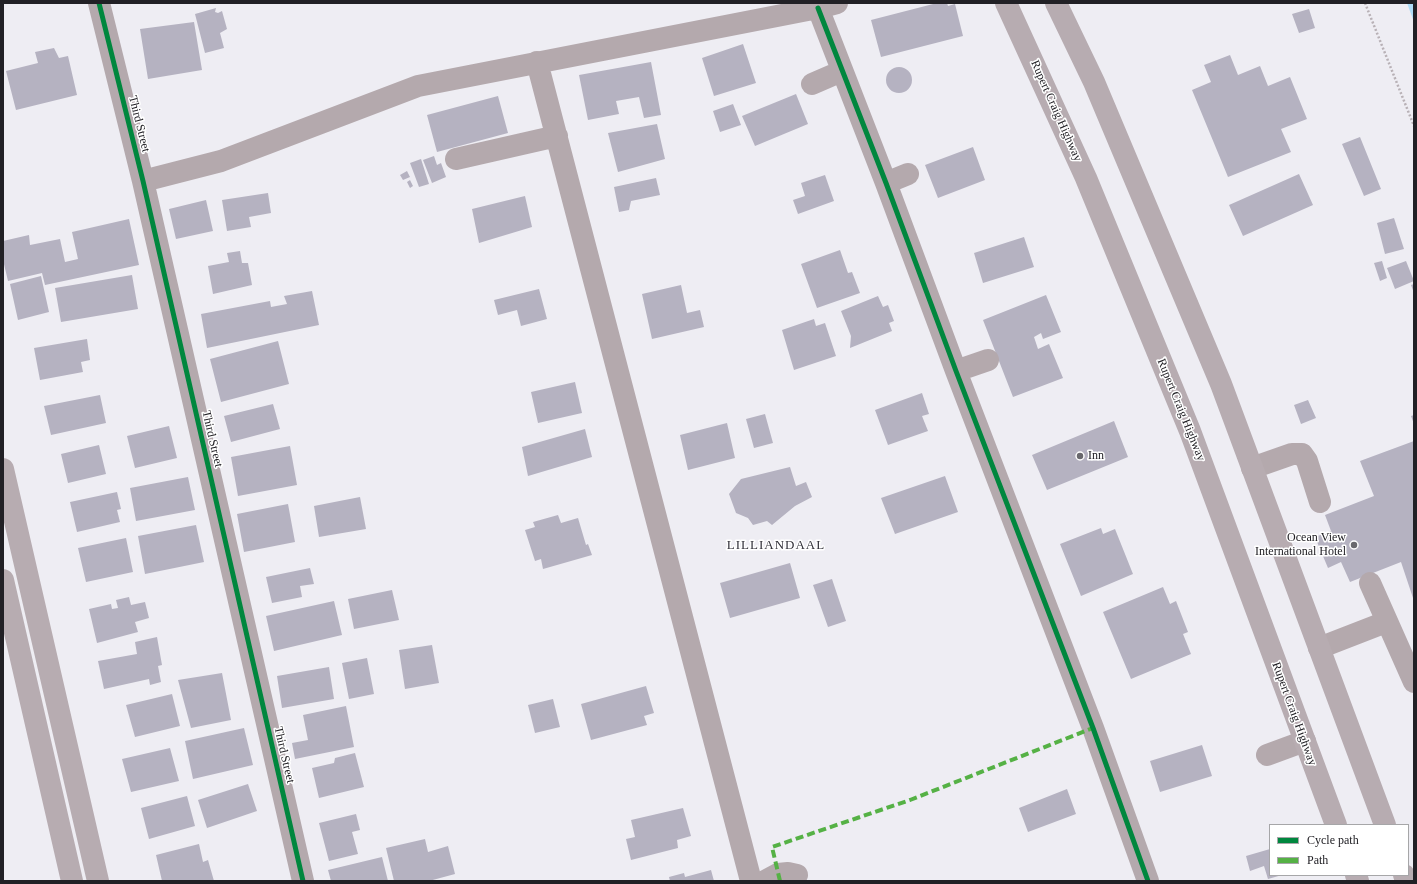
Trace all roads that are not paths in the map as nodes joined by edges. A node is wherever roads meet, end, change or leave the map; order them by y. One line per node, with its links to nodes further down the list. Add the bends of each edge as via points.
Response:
1 (99, 3): 11 (street, Third Street)
2 (1006, 3): 23 (main road, Rupert Craig Highway, via 1086,178 1187,424)
3 (1056, 3): 15 (main road, via 1094,82 1221,384)
4 (827, 6): 5 (street); 6 (street)
5 (538, 62): 8 (street); 11 (street, via 418,86 221,161)
6 (842, 71): 7 (street); 12 (street)
7 (812, 84)
8 (557, 136): 9 (street); 31 (street)
9 (456, 160)
10 (908, 174): 12 (street)
11 (142, 181): 30 (street, Third Street)
12 (886, 184): 14 (street)
13 (988, 360): 14 (street)
14 (956, 371): 33 (street, via 1093,728)
15 (1252, 468): 17 (street, via 1292,454 1302,454 1307,461); 21 (main road)
16 (3, 469): 29 (main road)
17 (1320, 502)
18 (3, 580): 28 (main road)
19 (1370, 583): 20 (street)
20 (1386, 622): 21 (street); 22 (street)
21 (1319, 648): 26 (main road)
22 (1414, 682)
23 (1305, 741): 24 (street); 25 (main road, Rupert Craig Highway)
24 (1267, 755)
25 (1336, 824)
26 (1385, 824)
27 (797, 875): 32 (street, via 778,874)
28 (72, 881)
29 (98, 881)
30 (303, 881)
31 (751, 881)
32 (765, 881)
33 (1148, 881)

